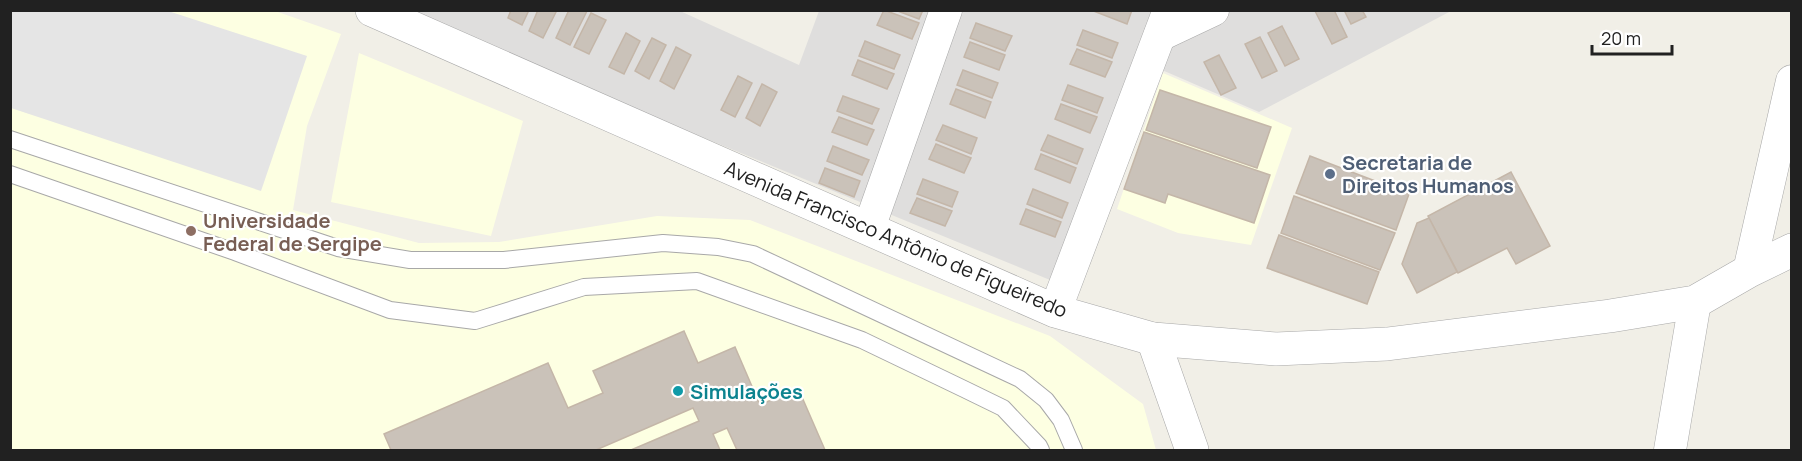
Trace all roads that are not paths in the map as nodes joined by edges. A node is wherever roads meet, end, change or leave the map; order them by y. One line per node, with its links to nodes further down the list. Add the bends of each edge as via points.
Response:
1 (372, 10): 8 (street, Avenida Francisco Antônio de Figueiredo)
2 (946, 10): 8 (street)
3 (1213, 10): 4 (street)
4 (1165, 23): 12 (street)
5 (1791, 81): 10 (street)
6 (10, 139): 15 (lane, via 338,248 410,260 504,260 663,243 753,254 1020,379 1046,400 1061,420)
7 (10, 174): 14 (lane, via 390,310 475,321 584,287 697,280 862,340 1003,408)
8 (869, 228): 12 (street, Avenida Francisco Antônio de Figueiredo)
9 (1791, 250): 10 (street, Avenida Francisco Antônio de Figueiredo)
10 (1749, 271): 11 (street, Avenida Francisco Antônio de Figueiredo)
11 (1695, 302): 13 (street, Avenida Francisco Antônio de Figueiredo, via 1387,344 1276,350); 17 (street)
12 (1055, 311): 13 (street, Avenida Francisco Antônio de Figueiredo)
13 (1154, 339): 16 (street)
14 (1041, 450)
15 (1074, 450)
16 (1192, 450)
17 (1670, 450)

